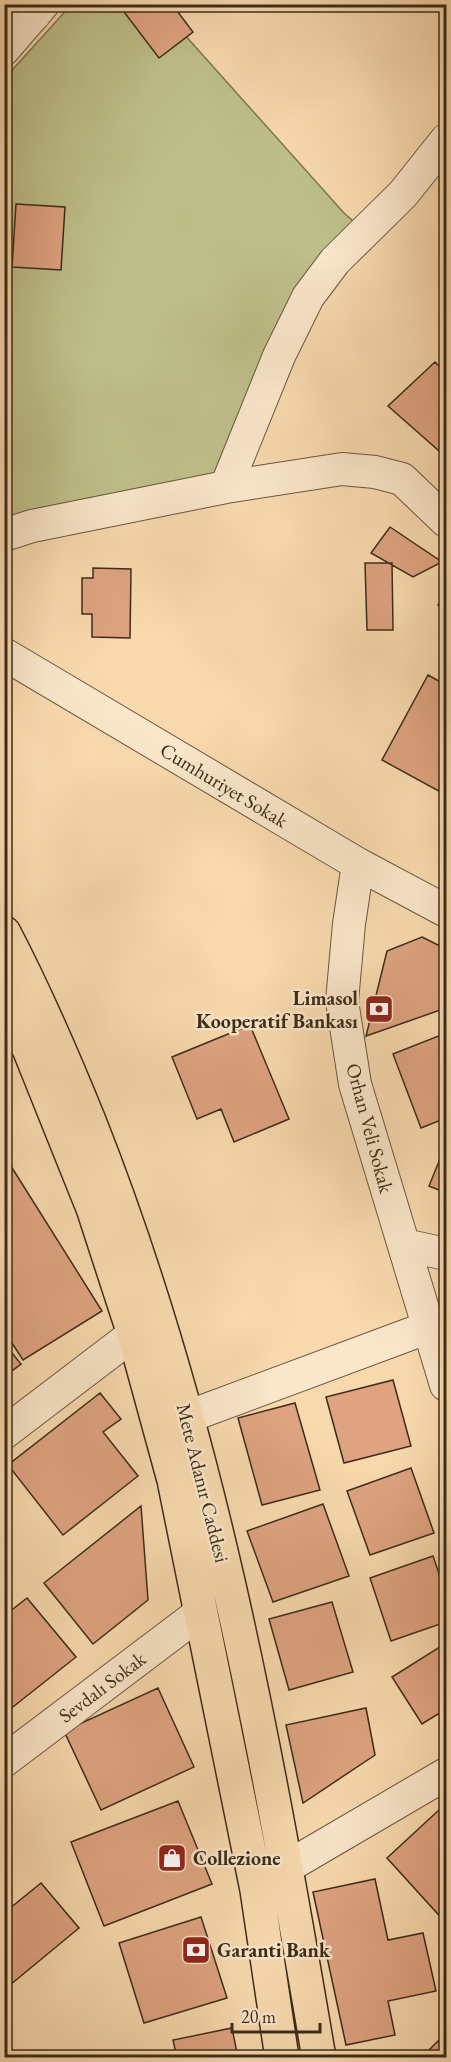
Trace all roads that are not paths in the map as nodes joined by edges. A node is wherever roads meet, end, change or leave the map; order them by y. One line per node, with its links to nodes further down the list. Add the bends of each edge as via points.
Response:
1 (27, 10): 2 (street)
2 (4, 49)
3 (447, 140): 4 (street, via 404,194 335,261 308,297 279,356)
4 (226, 487): 5 (street, via 342,469 375,472 402,479); 6 (street)
5 (447, 521)
6 (4, 535)
7 (4, 654): 8 (street, Cumhuriyet Sokak)
8 (358, 864): 9 (street, Cumhuriyet Sokak); 12 (street, Orhan Veli Sokak, via 342,1001 355,1084)
9 (447, 911)
10 (4, 933): 17 (main road, Mete Adanır Caddesi, via 24,970 116,1190 150,1289)
11 (4, 998): 15 (main road, Mete Adanır Caddesi, via 30,1051 93,1208)
12 (404, 1245): 13 (street); 14 (street, Orhan Veli Sokak)
13 (447, 1254)
14 (429, 1327): 16 (street, Orhan Veli Sokak); 17 (street)
15 (134, 1334): 18 (street); 19 (main road, Mete Adanır Caddesi, via 174,1480)
16 (447, 1385)
17 (187, 1418): 22 (main road, Mete Adanır Caddesi, via 229,1588)
18 (4, 1433)
19 (200, 1613): 20 (street, Sevdalı Sokak); 23 (main road, Mete Adanır Caddesi, via 256,1890)
20 (4, 1761)
21 (447, 1774): 22 (street)
22 (287, 1867): 24 (main road, Mete Adanır Caddesi)
23 (282, 2058)
24 (320, 2058)

